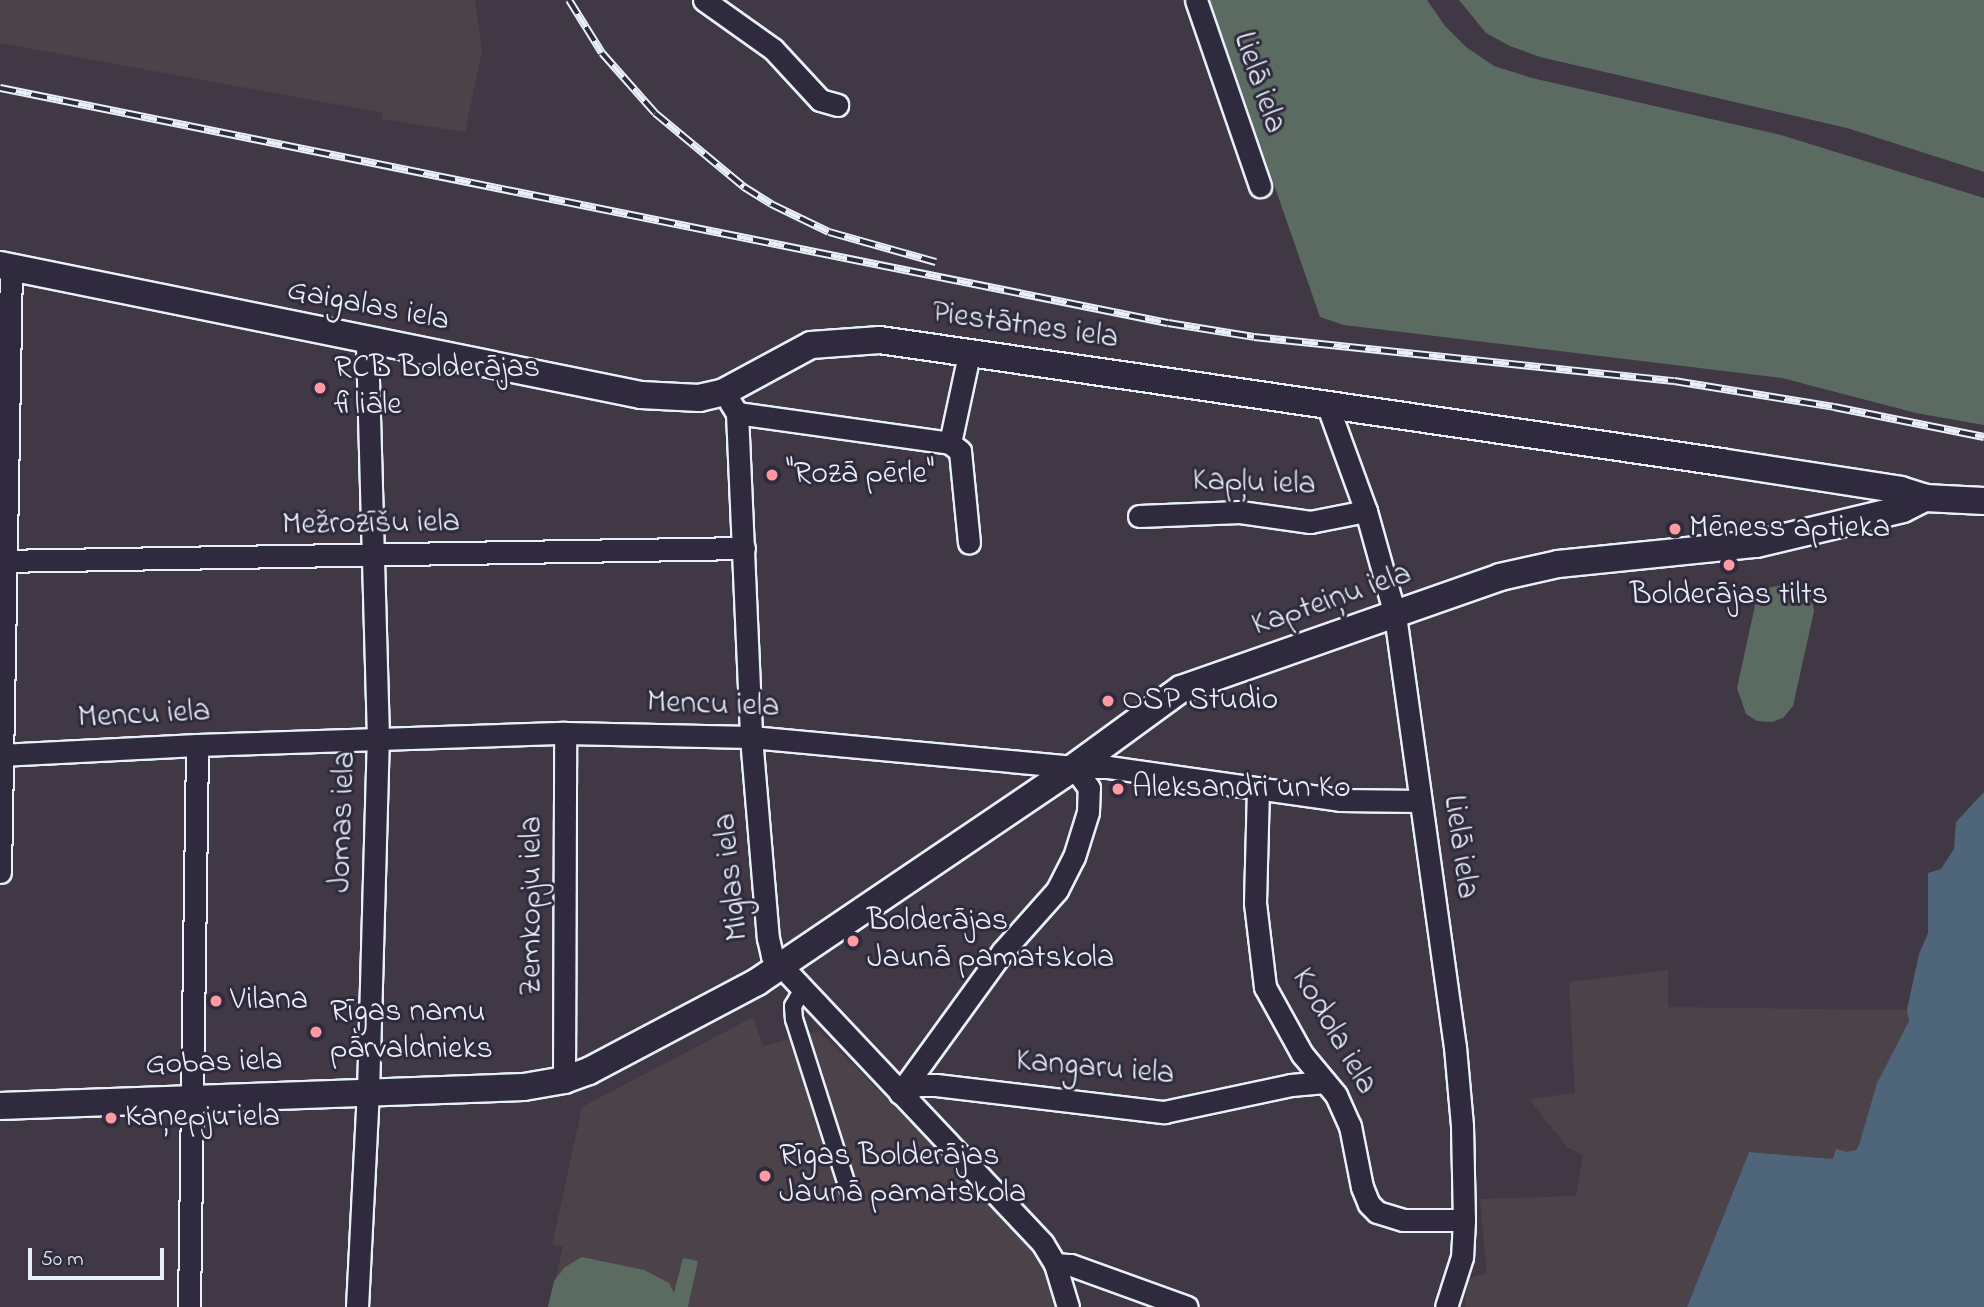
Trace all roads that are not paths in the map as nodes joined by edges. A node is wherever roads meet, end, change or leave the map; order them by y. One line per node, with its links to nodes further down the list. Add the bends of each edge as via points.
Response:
1 (704, 0): 3 (street, via 773,49 820,100)
2 (1196, 0): 4 (street, Lielā iela)
3 (837, 105)
4 (1260, 186)
5 (5, 267): 6 (street, Gaigalas iela); 18 (street)
6 (367, 340): 8 (street, Gaigalas iela, via 641,395); 17 (street, Jomas iela)
7 (969, 354): 8 (street, Piestātnes iela, via 880,340 811,345); 9 (street, Piestātnes iela); 10 (street)
8 (731, 402): 10 (street); 16 (street, Miglas iela)
9 (1327, 404): 11 (street, Piestātnes iela, via 1901,490); 13 (street, Lielā iela)
10 (950, 443): 15 (street, via 960,451)
11 (1925, 498): 12 (street, Kapteiņu iela); 19 (street, Kapteiņu iela, via 1903,509 1756,544 1558,564 1500,577)
12 (1984, 502)
13 (1366, 511): 14 (street, Kapļu iela, via 1310,522 1240,512); 19 (street, Lielā iela)
14 (1139, 516)
15 (969, 543)
16 (744, 548): 17 (street, Mežrozīšu iela); 21 (street, Miglas iela)
17 (373, 556): 18 (street, Mežrozīšu iela); 22 (street, Jomas iela)
18 (3, 561): 24 (street)
19 (1395, 615): 25 (street, Kapteiņu iela, via 1181,689); 27 (street, Lielā iela)
20 (565, 733): 21 (street, Mencu iela); 22 (street, Mencu iela); 31 (street, Zemkopju iela)
21 (751, 737): 25 (street, Mencu iela); 29 (street, Miglas iela, via 768,938 772,956)
22 (378, 738): 23 (street, Mencu iela); 33 (street, Jomas iela)
23 (197, 745): 24 (street, Mencu iela); 35 (street)
24 (2, 755): 28 (street)
25 (1074, 767): 26 (street, Mencu iela, via 1108,767); 29 (street, Kapteiņu iela); 34 (street, via 1089,788 1088,812 1057,890 1002,952)
26 (1258, 788): 27 (street, Mencu iela, via 1366,803); 32 (street, Kodola iela, via 1255,903 1265,987 1302,1054)
27 (1420, 801): 38 (street, Lielā iela, via 1460,1088)
28 (0, 872)
29 (781, 967): 30 (street, Miglas iela); 31 (street, Gobas iela, via 589,1072)
30 (803, 989): 34 (street, Miglas iela); 37 (street, via 793,1006 794,1019)
31 (564, 1080): 33 (street, Gobas iela, via 524,1087)
32 (1325, 1082): 34 (street, Kangaru iela, via 1164,1112 936,1085); 38 (street, Kodola iela, via 1350,1126 1362,1186 1377,1212 1404,1220)
33 (368, 1093): 35 (street, Gobas iela); 41 (street, Jomas iela)
34 (900, 1093): 39 (street, Miglas iela, via 1043,1244)
35 (191, 1097): 36 (street, Gobas iela); 40 (street)
36 (0, 1106)
37 (848, 1188)
38 (1465, 1220): 44 (street, Lielā iela, via 1462,1257)
39 (1055, 1264): 42 (street, Miglas iela); 43 (street, via 1071,1265)
40 (189, 1307)
41 (357, 1307)
42 (1068, 1307)
43 (1187, 1307)
44 (1446, 1307)

